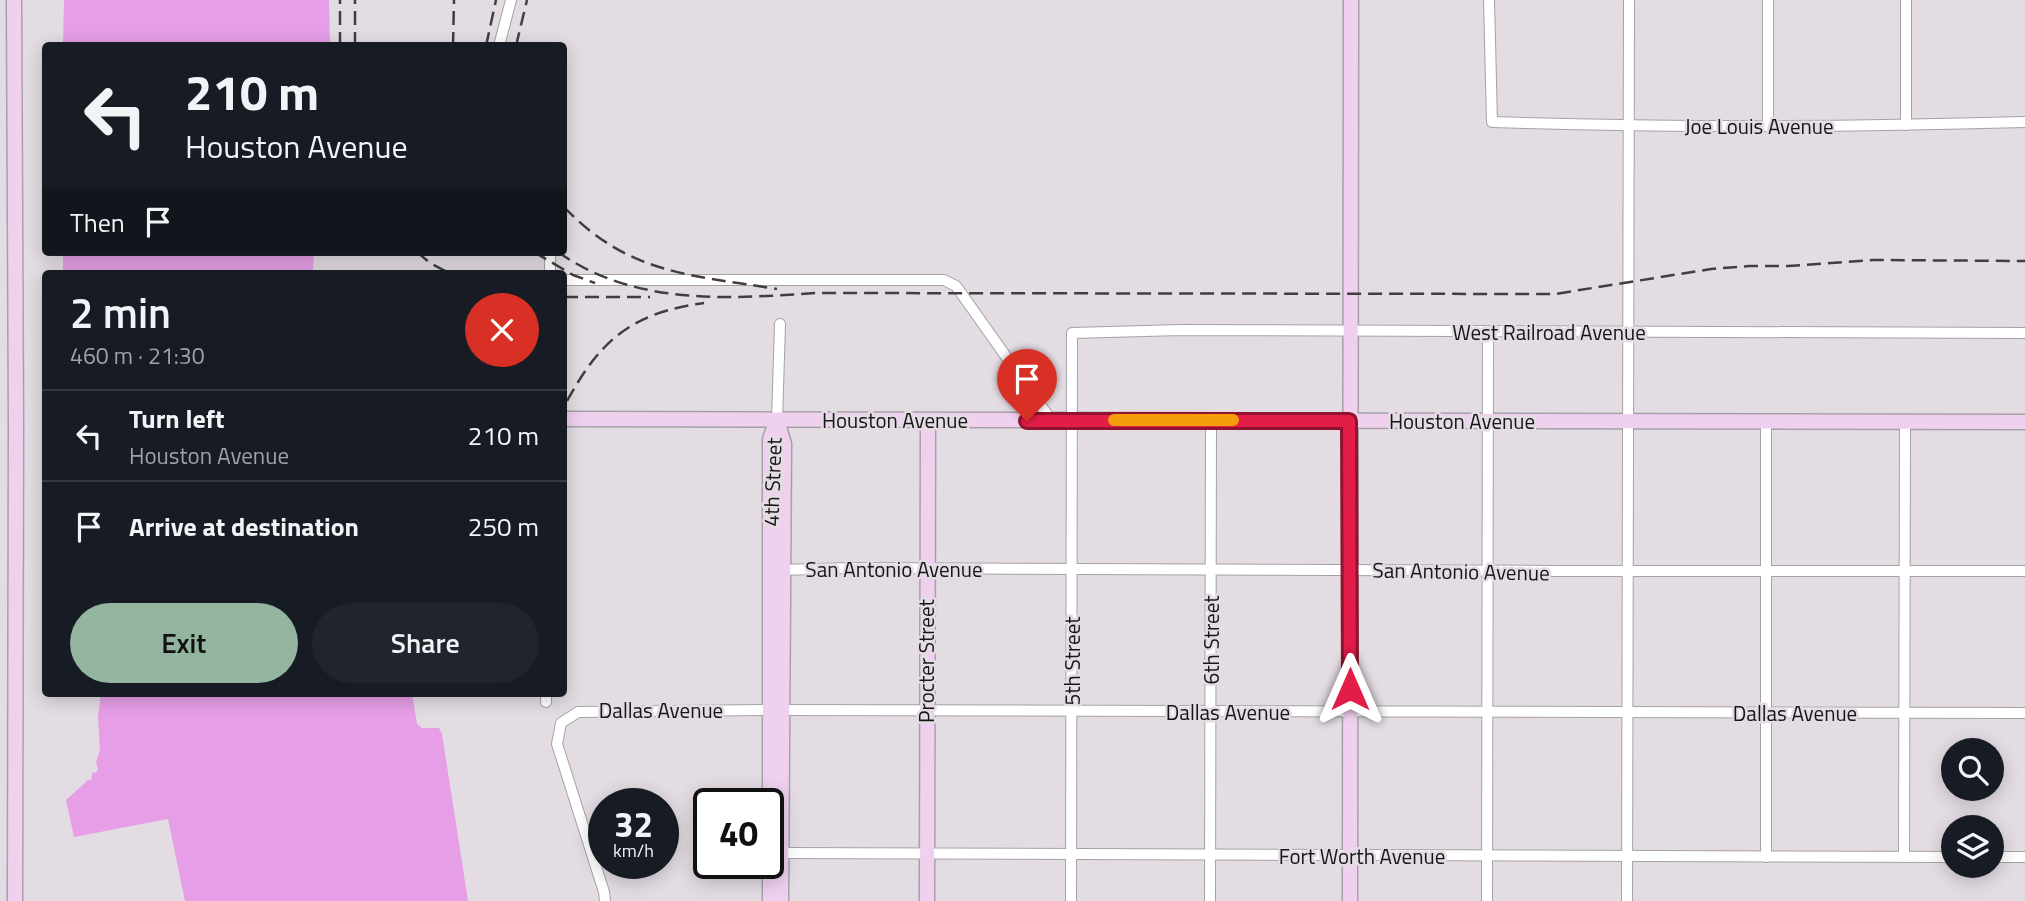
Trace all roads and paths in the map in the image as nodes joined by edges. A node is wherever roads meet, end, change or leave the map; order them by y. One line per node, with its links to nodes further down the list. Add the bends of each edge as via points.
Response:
1 (14, 0): 67 (street)
2 (510, 0): 8 (street)
3 (1489, 0): 12 (street, Joe Louis Avenue, via 1492,122)
4 (1629, 0): 12 (street)
5 (1768, 0): 10 (street)
6 (1906, 0): 11 (street)
7 (1350, 1): 15 (street)
8 (500, 42)
9 (2025, 122): 11 (street, Joe Louis Avenue)
10 (1768, 125): 11 (street, Joe Louis Avenue); 12 (street, Joe Louis Avenue)
11 (1906, 125)
12 (1629, 126): 17 (street)
13 (567, 280): 22 (street, via 944,280 956,286)
14 (780, 324): 21 (street)
15 (1350, 332): 16 (street, West Railroad Avenue); 18 (street, West Railroad Avenue); 26 (street)
16 (1488, 332): 17 (street, West Railroad Avenue); 27 (street)
17 (1628, 332): 19 (street, West Railroad Avenue); 28 (street)
18 (1072, 333): 23 (street, 5th Street)
19 (2025, 333)
20 (567, 419): 21 (street, Houston Avenue)
21 (777, 420): 25 (street, Houston Avenue); 35 (street, 4th Street, via 770,439)
22 (1051, 420): 23 (street, Houston Avenue); 25 (street, Houston Avenue)
23 (1072, 420): 24 (street, Houston Avenue); 33 (street, 5th Street)
24 (1211, 420): 26 (street, Houston Avenue); 34 (street, 6th Street)
25 (928, 421): 32 (street, Procter Street)
26 (1349, 421): 27 (street, Houston Avenue); 36 (street)
27 (1489, 421): 28 (street, Houston Avenue); 37 (street)
28 (1627, 421): 29 (street, Houston Avenue); 38 (street)
29 (1766, 421): 30 (street, Houston Avenue); 39 (street)
30 (1905, 422): 31 (street, Houston Avenue); 40 (street)
31 (2025, 422)
32 (926, 568): 33 (street, San Antonio Avenue); 35 (street, San Antonio Avenue); 43 (street, Procter Street)
33 (1072, 569): 34 (street, San Antonio Avenue); 44 (street, 5th Street)
34 (1211, 569): 36 (street, San Antonio Avenue); 45 (street, 6th Street)
35 (777, 570): 42 (street, 4th Street)
36 (1350, 570): 37 (street, San Antonio Avenue); 48 (street)
37 (1488, 571): 38 (street, San Antonio Avenue); 46 (street)
38 (1628, 571): 39 (street, San Antonio Avenue); 47 (street)
39 (1766, 571): 40 (street, San Antonio Avenue); 49 (street)
40 (1905, 571): 41 (street, San Antonio Avenue); 50 (street)
41 (2025, 571)
42 (777, 710): 43 (street, Dallas Avenue); 52 (street, 4th Street); 68 (street, Dallas Avenue, via 593,710 578,712 561,723 557,744)
43 (926, 711): 44 (street, Dallas Avenue); 54 (street, Procter Street)
44 (1072, 712): 45 (street, Dallas Avenue); 55 (street, 5th Street)
45 (1211, 712): 48 (street, Dallas Avenue); 56 (street, 6th Street)
46 (1488, 712): 47 (street, Dallas Avenue); 48 (street, Dallas Avenue); 58 (street)
47 (1627, 712): 49 (street, Dallas Avenue); 59 (street)
48 (1350, 713): 57 (street)
49 (1766, 713): 50 (street, Dallas Avenue); 60 (street)
50 (1905, 713): 51 (street, Dallas Avenue); 61 (street)
51 (2025, 713)
52 (776, 788)
53 (784, 853): 54 (street, Fort Worth Avenue)
54 (928, 853): 55 (street, Fort Worth Avenue); 71 (street, Procter Street)
55 (1071, 854): 56 (street, Fort Worth Avenue); 72 (street, 5th Street)
56 (1210, 855): 57 (street, Fort Worth Avenue); 73 (street, 6th Street)
57 (1350, 856): 58 (street, Fort Worth Avenue); 74 (street)
58 (1487, 856): 59 (street, Fort Worth Avenue); 75 (street)
59 (1627, 856): 60 (street, Fort Worth Avenue); 76 (street)
60 (1766, 857): 61 (street, Fort Worth Avenue)
61 (1904, 857): 62 (street, Fort Worth Avenue)
62 (1941, 857)
63 (2004, 857): 64 (street)
64 (2025, 857)
65 (773, 879): 69 (street, 4th Street)
66 (779, 879): 70 (street, 4th Street)
67 (15, 901)
68 (605, 901)
69 (770, 901)
70 (781, 901)
71 (927, 901)
72 (1071, 901)
73 (1210, 901)
74 (1350, 901)
75 (1487, 901)
76 (1627, 901)

